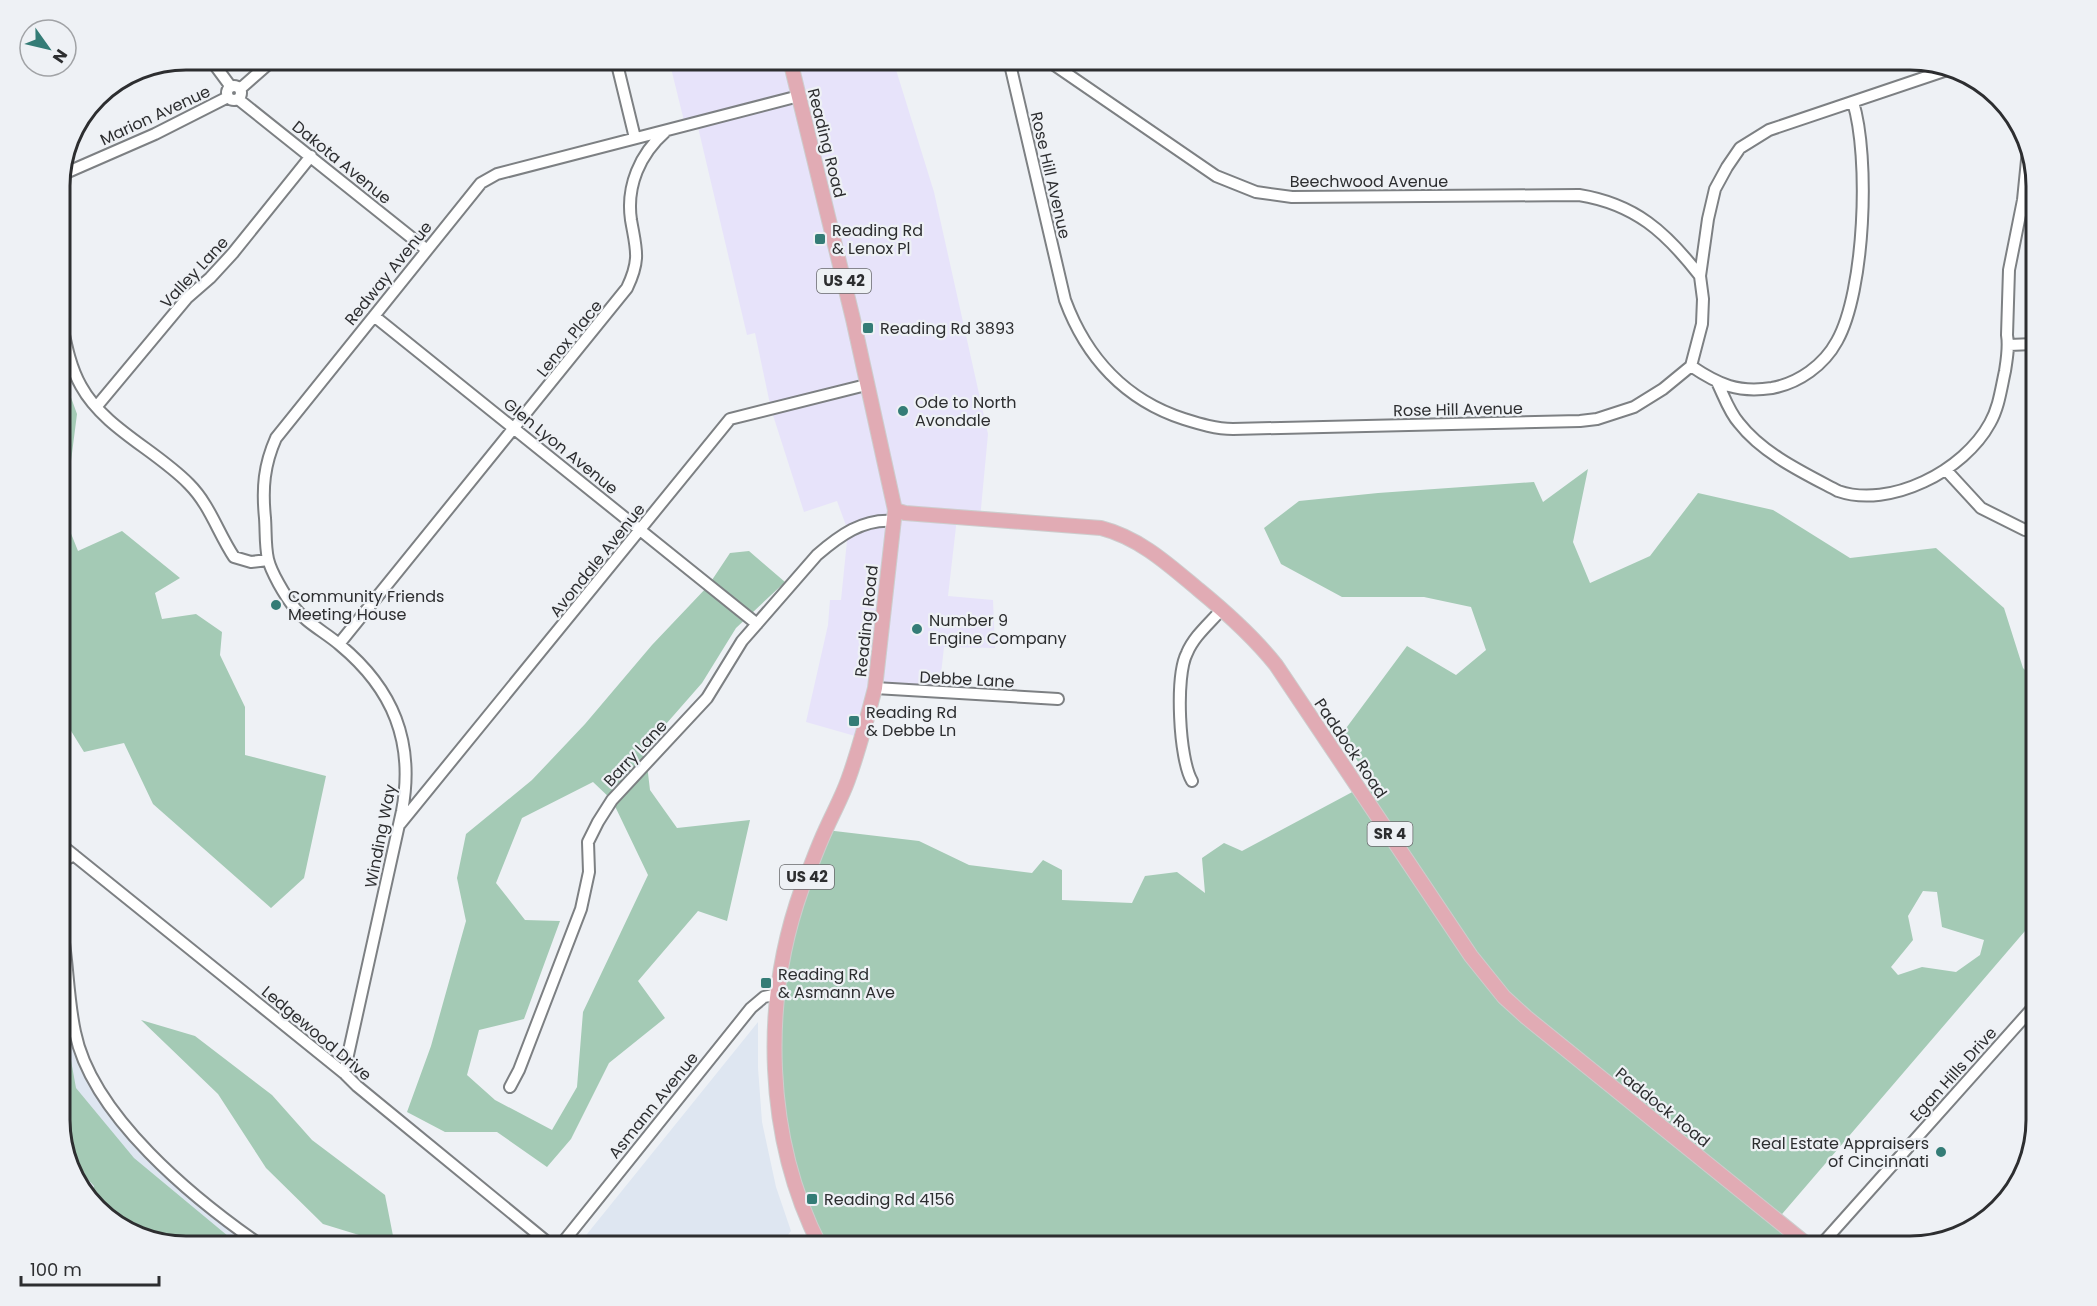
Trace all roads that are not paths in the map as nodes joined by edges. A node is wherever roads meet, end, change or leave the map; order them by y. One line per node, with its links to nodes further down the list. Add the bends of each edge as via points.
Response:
1 (1062, 70): 18 (street, Beechwood Avenue, via 1216,176 1256,192 1292,197 1596,198 1652,223)
2 (219, 71): 8 (street, Dakota Avenue)
3 (260, 71): 8 (street, Marion Avenue)
4 (619, 71): 12 (street)
5 (792, 71): 9 (main road, Reading Road / US 42)
6 (1011, 71): 23 (street, Rose Hill Avenue, via 1073,320 1105,370 1157,408 1226,429 1580,421 1634,407)
7 (1937, 73): 10 (street)
8 (234, 93): 13 (street, Dakota Avenue); 14 (street, Marion Avenue, via 155,134)
9 (798, 96): 11 (street); 25 (main road, Reading Road / US 42)
10 (1853, 102): 18 (street, via 1769,130 1748,141 1734,155 1715,189); 24 (street, via 1862,156 1862,219 1854,286 1842,331 1820,363 1788,383 1741,389)
11 (668, 130): 12 (street, Redway Avenue); 27 (street, Lenox Place, via 650,147 633,182 630,204 637,251 627,288)
12 (635, 138): 17 (street, Redway Avenue, via 488,178)
13 (311, 156): 17 (street, Dakota Avenue); 26 (street, Valley Lane, via 233,253 177,309)
14 (71, 171)
15 (2025, 175): 16 (street)
16 (2023, 200): 21 (street, via 2009,270)
17 (427, 250): 19 (street, Redway Avenue)
18 (1700, 276): 23 (street, via 1703,312)
19 (374, 316): 27 (street, Glen Lyon Avenue); 32 (street, Redway Avenue, via 283,427 269,453 263,478)
20 (2026, 344): 21 (street)
21 (2009, 345): 28 (street, via 1991,422 1976,444)
22 (71, 359): 26 (street, via 75,374)
23 (1691, 366): 24 (street)
24 (1717, 382): 28 (street, via 1746,432 1768,450 1850,496 1872,496 1909,487)
25 (866, 385): 29 (main road, Reading Road / US 42); 30 (street, Avondale Avenue, via 730,419)
26 (97, 406): 32 (street, via 190,485 211,512 234,557 250,562)
27 (515, 428): 30 (street, Glen Lyon Avenue); 35 (street, Lenox Place)
28 (1946, 470): 31 (street, via 1981,508)
29 (894, 516): 33 (main road, Paddock Road / SR 4, via 905,513 1113,531 1142,544); 34 (street, Barry Lane, via 860,526 830,543); 36 (main road, Reading Road / US 42)
30 (640, 530): 34 (street, Glen Lyon Avenue); 39 (street, Avondale Avenue)
31 (2026, 530)
32 (268, 560): 35 (street, Winding Way, via 294,608)
33 (1222, 609): 38 (street, via 1192,643 1180,675 1186,771); 52 (main road, Paddock Road / SR 4, via 1276,665 1471,956 1504,997)
34 (757, 624): 47 (street, Barry Lane, via 732,654 707,698 612,800 598,822 588,842 590,872 580,909)
35 (339, 644): 39 (street, Winding Way, via 373,677 399,726 406,777)
36 (875, 688): 37 (street, Debbe Lane); 43 (main road, Reading Road / US 42, via 848,782 802,891)
37 (1058, 699)
38 (1192, 781)
39 (397, 827): 46 (street, Winding Way)
40 (71, 853): 41 (street, Ledgewood Drive)
41 (74, 855): 42 (street); 46 (street, Ledgewood Drive)
42 (71, 857)
43 (778, 994): 50 (street, Asmann Avenue, via 751,1008); 51 (main road, Reading Road / US 42, via 776,1069 782,1131 794,1184)
44 (71, 1002): 48 (street, via 75,1032 87,1069 114,1112 166,1170)
45 (2026, 1015): 53 (street, Egan Hills Drive)
46 (345, 1073): 49 (street, Ledgewood Drive)
47 (510, 1087)
48 (249, 1236)
49 (540, 1236)
50 (568, 1236)
51 (815, 1236)
52 (1797, 1236)
53 (1829, 1236)

